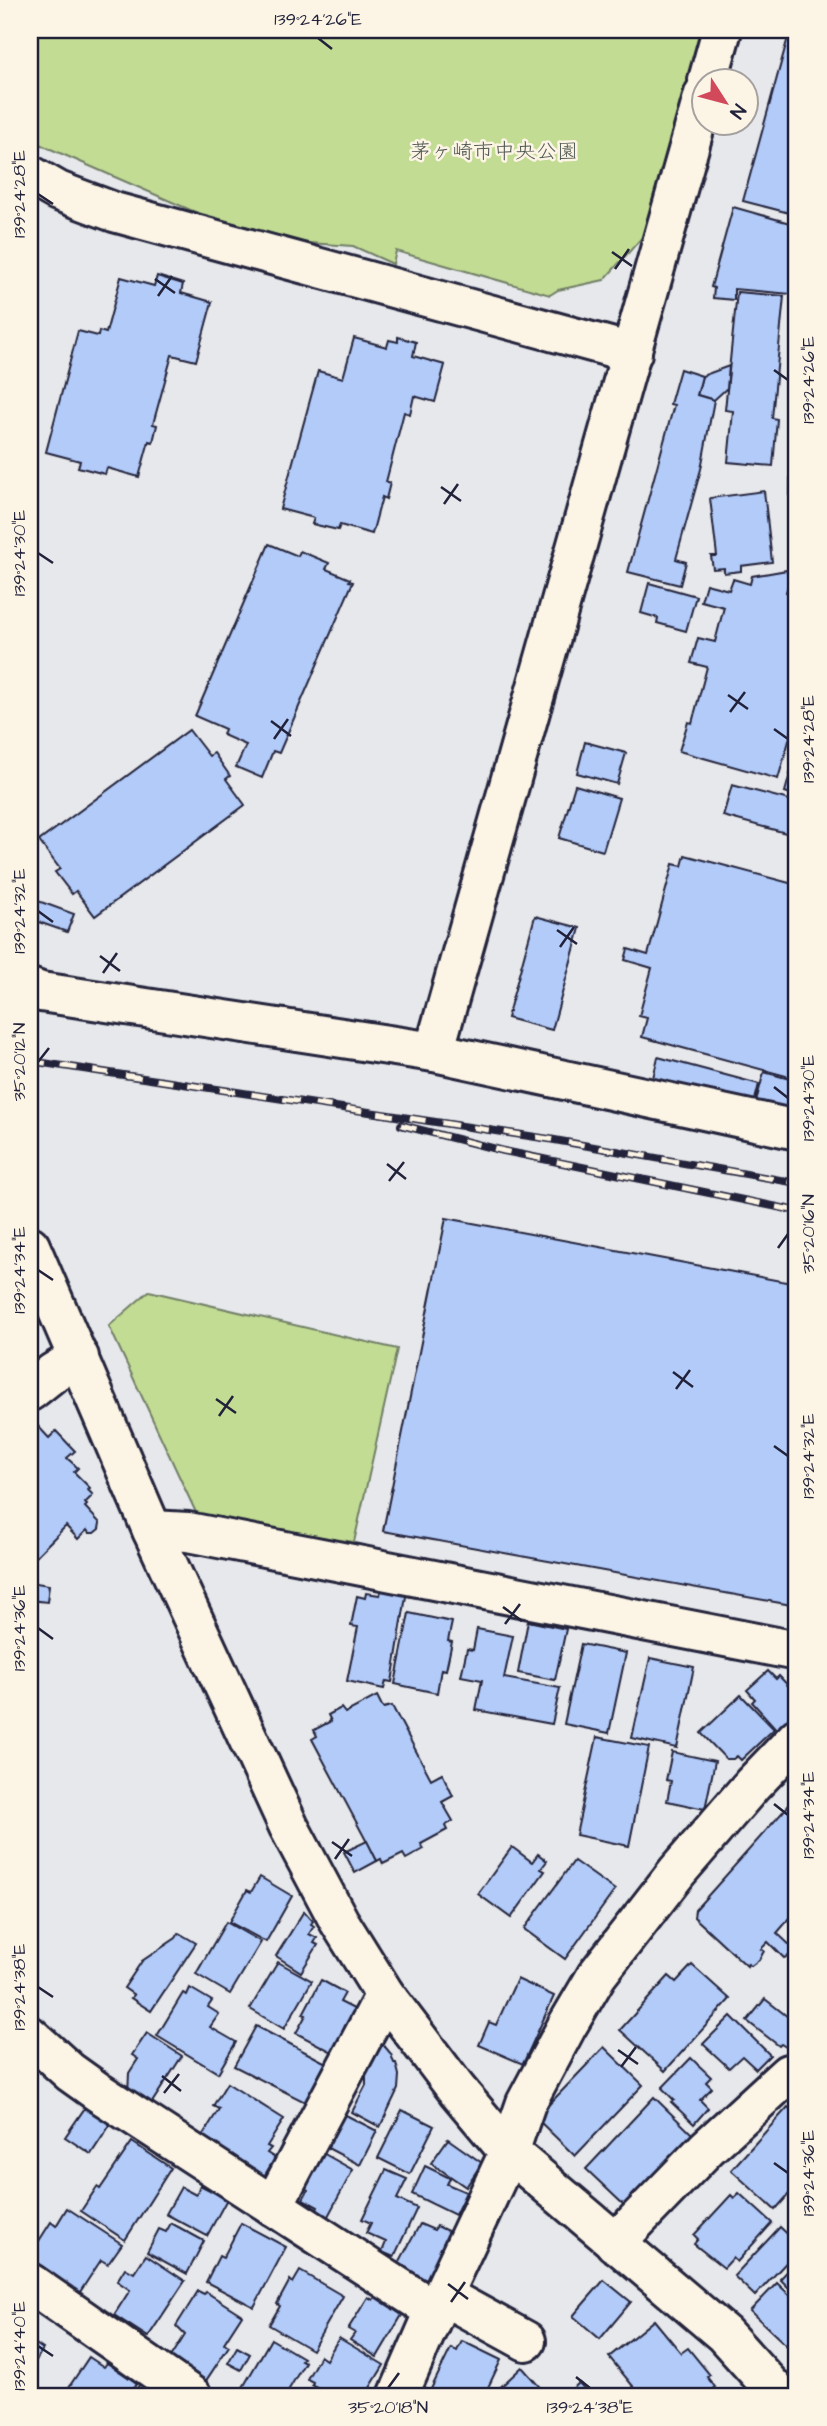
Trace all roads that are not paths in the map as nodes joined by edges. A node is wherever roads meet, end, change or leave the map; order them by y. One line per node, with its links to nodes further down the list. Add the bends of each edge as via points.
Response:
1 (722, 30): 2 (street)
2 (712, 66)
3 (693, 136): 5 (street)
4 (30, 175): 5 (street, via 114,212)
5 (632, 353): 7 (street)
6 (30, 988): 7 (street)
7 (434, 1052): 8 (street)
8 (797, 1129)
9 (30, 1246): 10 (street)
10 (79, 1357): 11 (street); 12 (street)
11 (30, 1391)
12 (152, 1530): 13 (street, via 188,1532); 15 (street, via 289,1827)
13 (797, 1651)
14 (797, 1738): 18 (street, via 677,1872 597,1975 526,2103)
15 (385, 1995): 18 (street); 19 (street)
16 (30, 2036): 19 (street, via 70,2072)
17 (788, 2074): 20 (street, via 707,2148)
18 (509, 2152): 20 (street); 22 (street)
19 (274, 2206): 22 (street)
20 (615, 2243): 24 (street)
21 (30, 2283): 25 (street)
22 (439, 2303): 23 (street); 26 (street)
23 (526, 2341)
24 (781, 2388)
25 (192, 2396)
26 (398, 2396)

